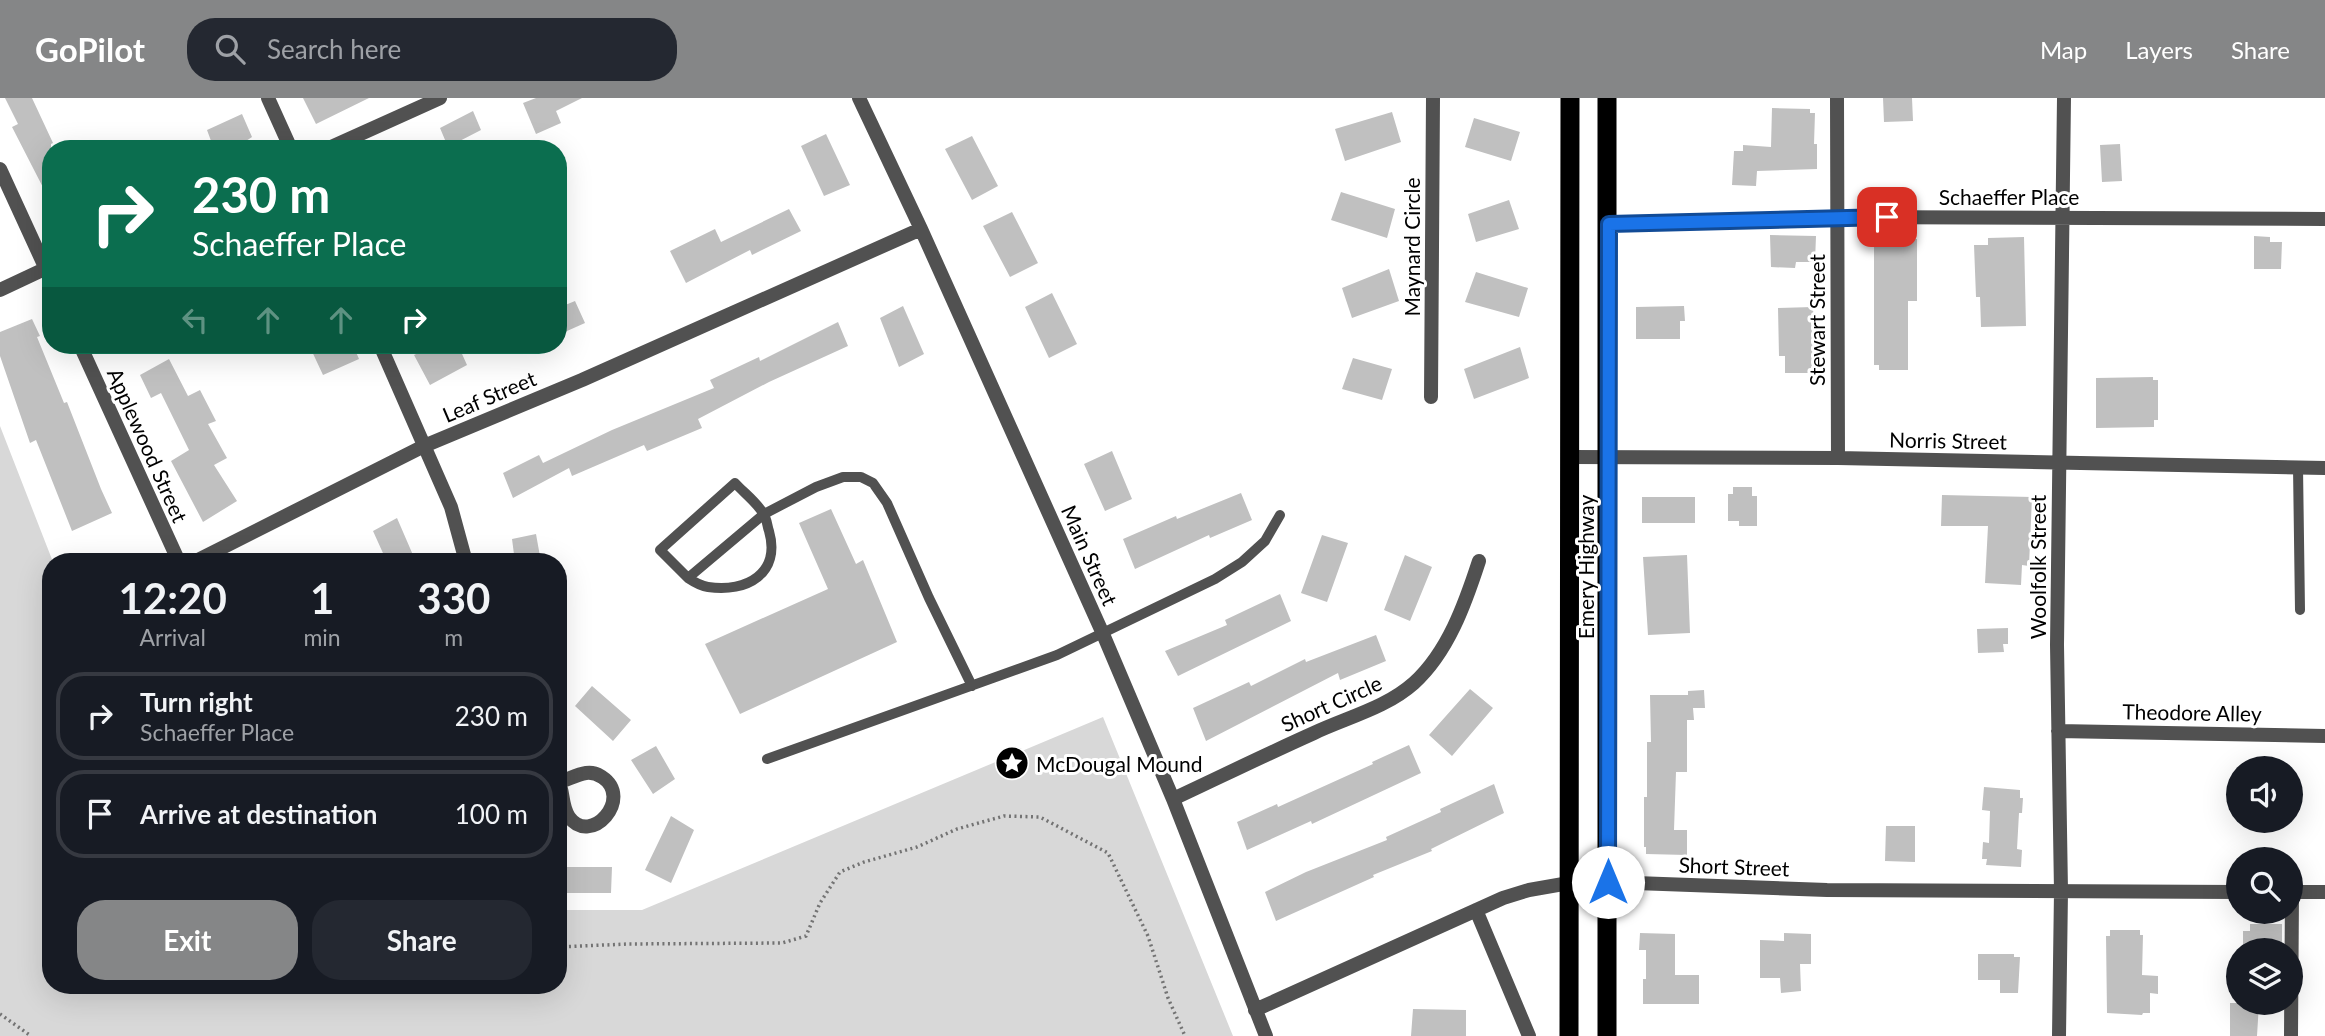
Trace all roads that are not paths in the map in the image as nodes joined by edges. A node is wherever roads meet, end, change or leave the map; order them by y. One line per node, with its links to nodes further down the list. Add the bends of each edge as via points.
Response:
1 (268, 98): 9 (street)
2 (440, 98): 10 (street)
3 (859, 98): 16 (street, Main Street)
4 (1433, 98): 22 (street, Maynard Circle)
5 (1570, 98): 24 (highway, Emery Highway)
6 (1607, 98): 15 (highway, Emery Highway)
7 (1837, 98): 12 (street, Stewart Street)
8 (2064, 98): 13 (street, Woolfolk Street)
9 (287, 140)
10 (347, 140)
11 (0, 169): 17 (street)
12 (1837, 217): 13 (street, Schaeffer Place); 15 (street, Schaeffer Place); 26 (street, Stewart Street)
13 (2062, 217): 14 (street, Schaeffer Place); 27 (street, Woolfolk Street)
14 (2325, 219)
15 (1609, 224): 25 (highway, Emery Highway)
16 (921, 229): 23 (street, Leaf Street); 38 (street, Main Street)
17 (42, 256)
18 (42, 274): 19 (street)
19 (0, 290)
20 (84, 354): 32 (street, Applewood Street)
21 (384, 354): 23 (street)
22 (1431, 397)
23 (424, 446): 33 (street, Leaf Street); 34 (street, via 452,508)
24 (1571, 457): 25 (street, Norris Street); 45 (highway, Emery Highway)
25 (1608, 457): 26 (street, Norris Street); 44 (highway, Emery Highway)
26 (1838, 458): 27 (street, Norris Street)
27 (2059, 463): 28 (street, Norris Street); 40 (street, Woolfolk Street)
28 (2298, 467): 29 (street, Norris Street); 37 (lane)
29 (2325, 468)
30 (764, 514): 36 (lane); 36 (lane, via 772,544 771,560 762,575 724,588 706,587); 36 (lane, via 735,483 660,550); 39 (lane, via 844,477 873,483 887,503)
31 (1280, 515): 38 (lane, via 1265,541 1242,562)
32 (175, 553)
33 (212, 553)
34 (464, 553)
35 (1479, 561): 43 (street, Short Circle, via 1464,608 1443,644 1422,675 1395,699)
36 (688, 578)
37 (2300, 610)
38 (1103, 634): 39 (lane); 43 (street, Main Street)
39 (972, 686): 42 (lane)
40 (2058, 731): 41 (street, Theodore Alley); 46 (street, Woolfolk Street)
41 (2325, 736)
42 (767, 759)
43 (1173, 799): 52 (street, Main Street)
44 (1608, 882): 45 (street, Short Street); 46 (street, Short Street, via 1827,890); 56 (highway, Emery Highway)
45 (1569, 883): 50 (street, Short Street, via 1529,890); 55 (highway, Emery Highway)
46 (2061, 891): 47 (street, Short Street); 57 (street, Woolfolk Street)
47 (2226, 892)
48 (2303, 892): 49 (street)
49 (2325, 892)
50 (1476, 910): 52 (street, Short Street); 54 (street)
51 (2291, 924): 58 (street)
52 (1255, 1010): 53 (street, Main Street)
53 (1266, 1036)
54 (1529, 1036)
55 (1569, 1036)
56 (1607, 1036)
57 (2059, 1036)
58 (2291, 1036)

